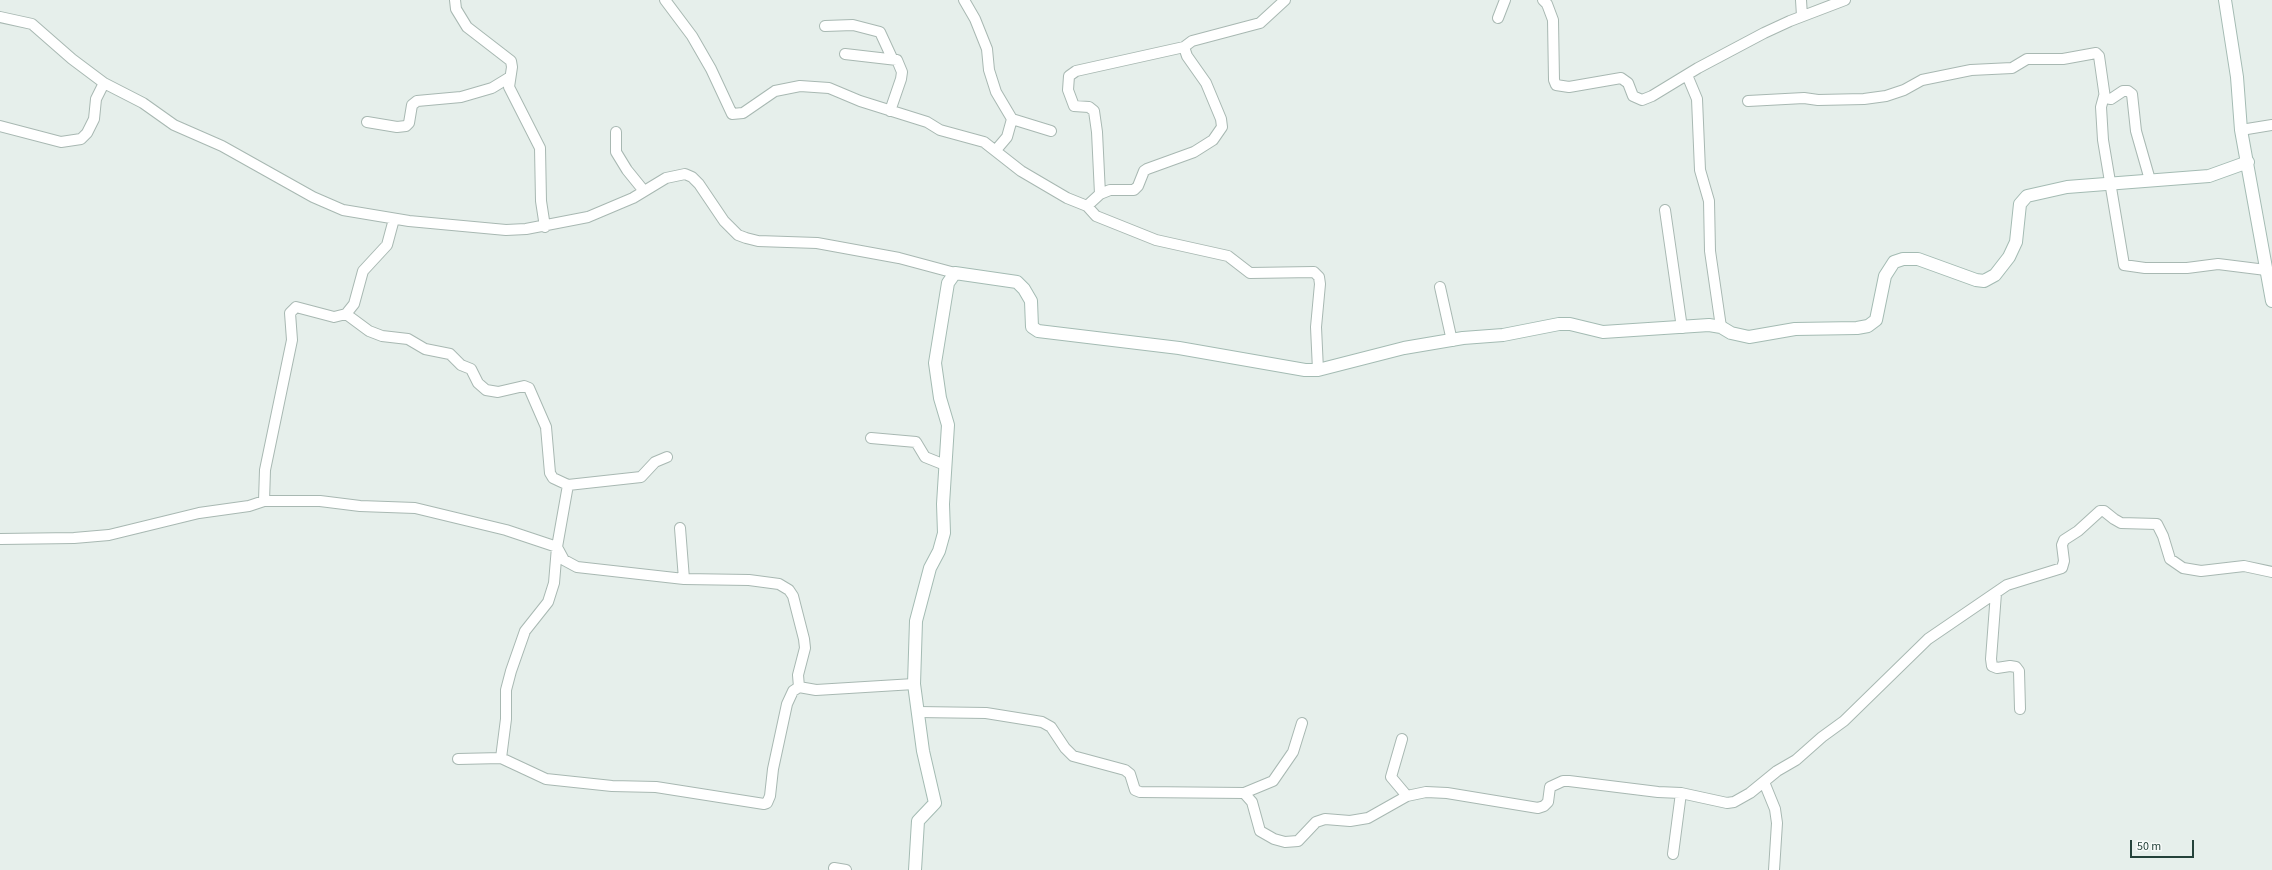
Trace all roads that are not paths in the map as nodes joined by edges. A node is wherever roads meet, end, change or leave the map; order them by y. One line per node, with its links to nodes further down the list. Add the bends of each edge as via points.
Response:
1 (455, 0): 18 (street, via 456,9 467,27 511,61)
2 (665, 0): 22 (street, via 704,56 732,114 743,113 771,92 800,86 829,88)
3 (964, 0): 23 (street, via 987,49 989,70 996,92)
4 (1285, 0): 14 (street, via 1260,23 1192,42)
5 (1505, 0): 12 (street)
6 (1543, 0): 17 (street, via 1548,4 1553,20 1554,80 1558,87 1621,78 1628,83 1633,96 1642,100)
7 (1801, 0): 10 (street)
8 (1845, 0): 10 (street)
9 (2225, 0): 28 (street, via 2237,77)
10 (1802, 16): 17 (street, via 1744,43)
11 (0, 17): 19 (street, via 32,24)
12 (1498, 18)
13 (825, 26): 16 (street, via 853,25 880,32)
14 (1184, 47): 35 (street, via 1187,56 1206,83 1222,127 1213,140 1194,152 1144,171 1134,190 1110,190); 35 (street, via 1076,71 1069,76 1068,90 1074,106 1089,107 1094,111)
15 (845, 54): 16 (street)
16 (892, 58): 22 (street, via 897,60 902,72 900,86)
17 (1687, 74): 47 (street, via 1697,98 1700,170 1709,201 1710,251)
18 (510, 77): 24 (street, via 492,88 461,97 417,101 412,105 409,123 406,126); 39 (street, via 509,87 512,95 540,148 541,201)
19 (104, 83): 26 (street, via 96,99 94,119 81,139 61,142); 38 (street, via 143,103 174,126 222,146 313,197 343,210)
20 (2104, 96): 21 (street, via 2099,56 2094,53 2063,59 2027,59 2012,68 1971,70 1929,78 1886,96); 32 (street, via 2109,99 2126,91 2132,94 2136,131); 33 (street, via 2101,107)
21 (1748, 102)
22 (890, 111): 30 (street, via 984,142)
23 (1012, 118): 27 (street); 30 (street, via 1007,137)
24 (367, 122)
25 (2272, 125): 28 (street)
26 (0, 126)
27 (1051, 130)
28 (2241, 130): 31 (street)
29 (616, 132): 34 (street, via 616,152)
30 (996, 150): 36 (street, via 1021,171 1067,198)
31 (2248, 162): 32 (street, via 2208,176); 40 (street)
32 (2150, 180): 33 (street)
33 (2109, 185): 41 (street, via 2124,265 2180,268 2218,264); 47 (street, via 2043,191 2022,199 2016,242 2002,267 1989,279 1976,280 1918,259 1894,262 1885,276 1879,314 1868,326 1825,330 1794,329 1749,337 1731,333)
34 (644, 191): 39 (street, via 622,204 588,217); 42 (street, via 666,178 684,174 699,184 724,221 746,238 758,241 817,243 899,258)
35 (1100, 194): 36 (street)
36 (1087, 206): 50 (street, via 1096,216 1156,240 1228,256 1250,273 1314,272 1319,277 1320,284 1316,327)
37 (1665, 210): 48 (street)
38 (394, 219): 39 (street, via 506,230); 46 (street, via 387,245 363,272 354,304)
39 (545, 227)
40 (2268, 255): 41 (street)
41 (2266, 270): 44 (street)
42 (955, 273): 50 (street, via 1017,282 1031,301 1032,327 1038,332 1180,348 1305,370); 53 (street, via 948,283 935,363 940,398 948,425)
43 (1440, 287): 49 (street)
44 (2271, 287): 45 (street)
45 (2272, 301)
46 (346, 314): 54 (street, via 369,331 382,336 408,339 425,349 450,354 461,365 471,370 478,383 486,390 498,392 524,386 529,388 546,427 550,473); 55 (street, via 334,317 296,308 290,313 292,340 265,470)
47 (1721, 327): 48 (street, via 1709,325)
48 (1682, 328): 49 (street, via 1603,332 1559,324 1514,334 1475,336)
49 (1452, 341): 50 (street, via 1404,348)
50 (1318, 370)
51 (871, 438): 53 (street, via 915,441 927,458)
52 (667, 457): 54 (street, via 655,462 641,477)
53 (945, 465): 62 (street, via 944,533 918,608)
54 (568, 485): 58 (street)
55 (264, 501): 57 (street, via 243,507 199,512 109,535); 58 (street, via 320,501 360,506 414,508 506,530)
56 (680, 528): 60 (street)
57 (0, 539)
58 (557, 547): 60 (street, via 564,560 577,567); 68 (street, via 554,583 548,602 525,631 509,677)
59 (2272, 572): 61 (street, via 2244,566 2201,571 2183,568 2170,559 2157,524 2121,523 2103,511 2064,540 2062,568 2018,581)
60 (684, 579): 63 (street, via 772,582 789,590 793,596 805,648 798,675)
61 (1996, 593): 64 (street, via 1992,666 2016,667 2019,671); 70 (street, via 1928,639 1844,721)
62 (914, 684): 63 (street, via 816,690); 65 (street)
63 (799, 687): 68 (street, via 790,695 773,769 770,796 764,804 656,787 612,786 546,779)
64 (2020, 709)
65 (918, 712): 72 (street, via 986,713 1042,722 1051,727 1073,756 1125,770 1130,774 1135,790 1140,792); 77 (street, via 923,751 936,799 932,808 918,821)
66 (1302, 723): 72 (street, via 1293,752 1273,781)
67 (1402, 739): 73 (street, via 1392,777)
68 (501, 758): 69 (street)
69 (458, 759)
70 (1764, 782): 71 (street, via 1750,794 1727,803); 78 (street, via 1775,809 1777,823)
71 (1681, 792): 73 (street, via 1658,792 1563,781 1550,787 1548,802 1538,808 1447,793 1426,792); 74 (street)
72 (1244, 793): 73 (street, via 1252,802 1260,831 1274,839 1290,843 1298,841 1316,822 1325,819 1350,821 1368,818)
73 (1407, 796)
74 (1673, 854)
75 (834, 868): 76 (street)
76 (846, 870)
77 (915, 870)
78 (1774, 870)

